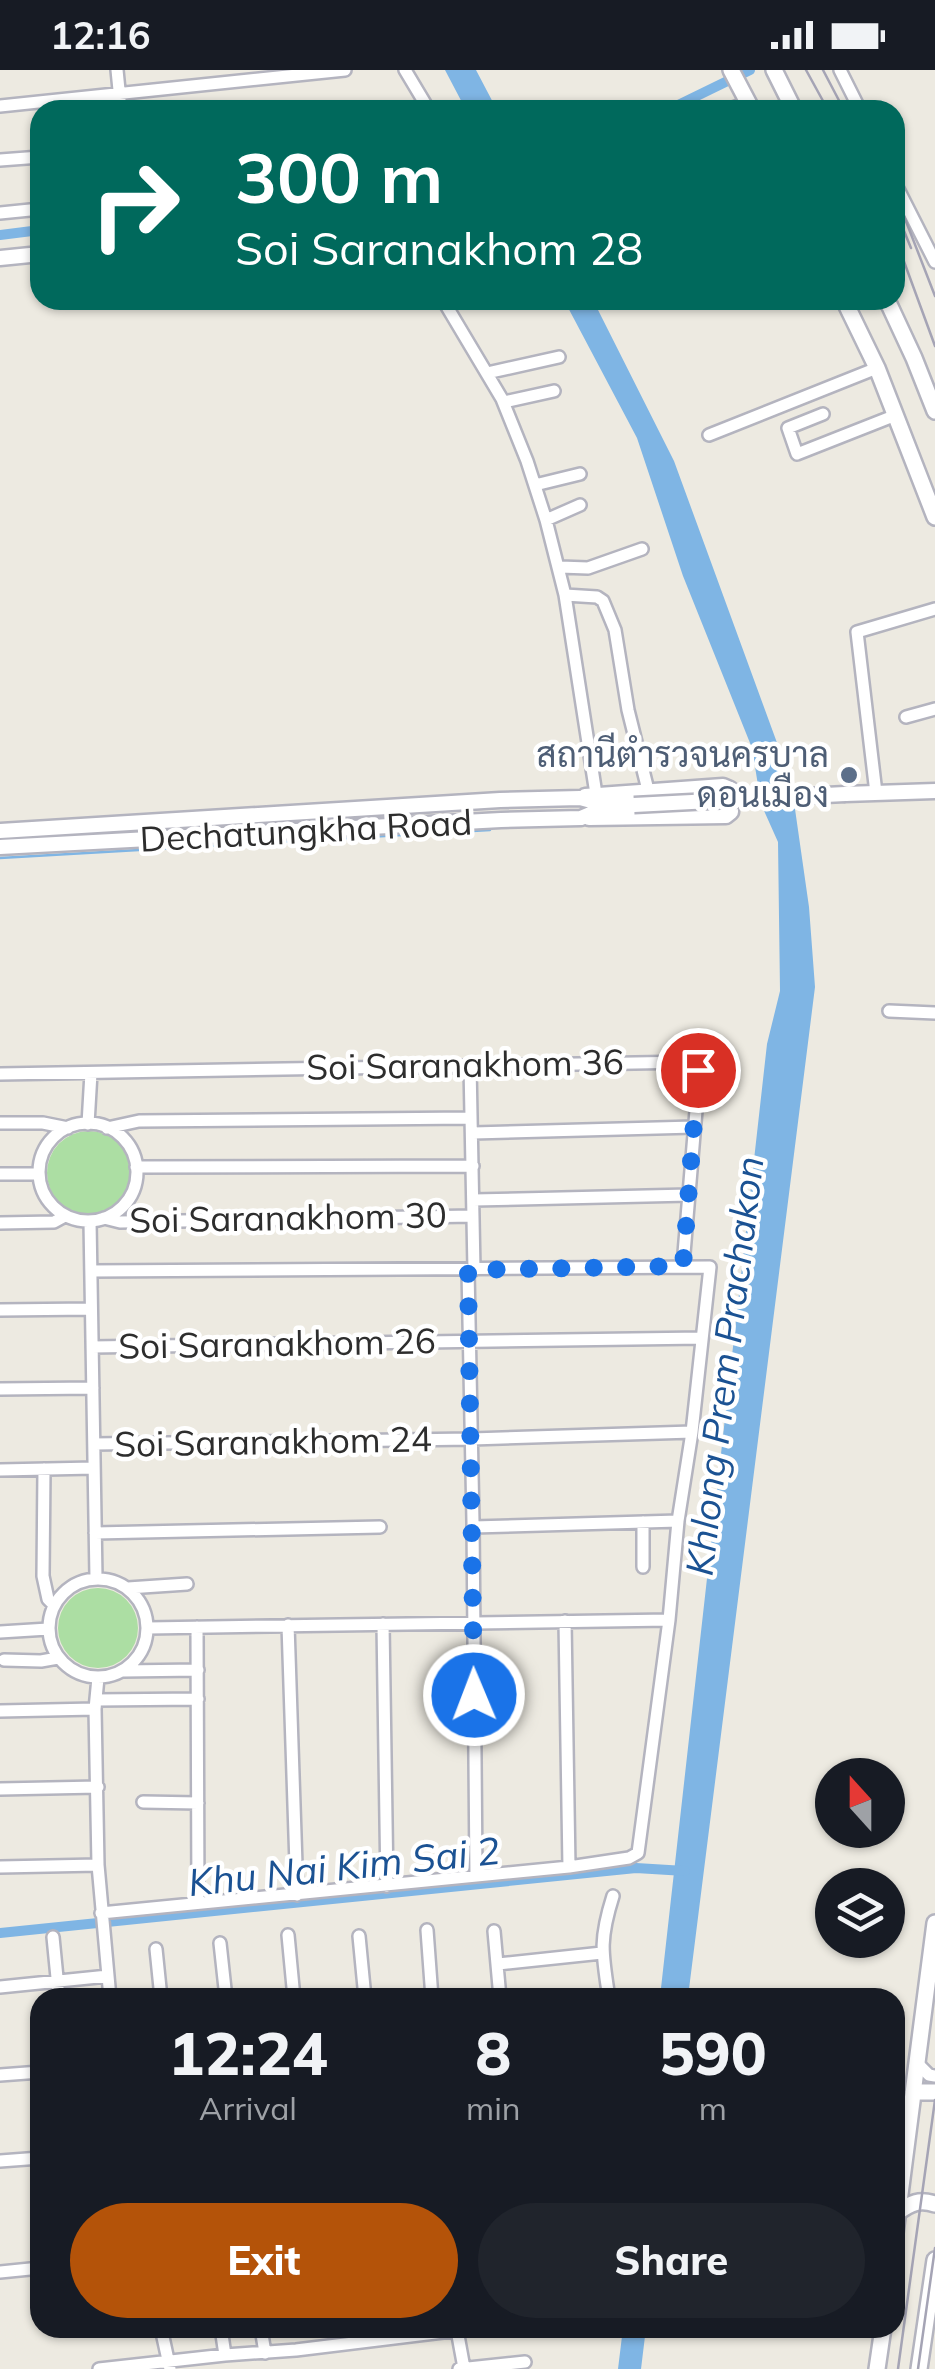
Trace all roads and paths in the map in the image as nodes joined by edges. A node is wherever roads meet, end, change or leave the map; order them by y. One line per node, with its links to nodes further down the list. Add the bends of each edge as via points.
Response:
1 (117, 70): 6 (street)
2 (345, 70): 6 (street)
3 (405, 70): 9 (street)
4 (731, 70): 10 (main road)
5 (840, 70): 11 (street)
6 (119, 94): 7 (street); 8 (street)
7 (60, 100)
8 (120, 100)
9 (423, 100)
10 (746, 100)
11 (855, 100)
12 (30, 103): 13 (street)
13 (0, 106)
14 (30, 158): 15 (street)
15 (0, 160)
16 (905, 203): 21 (street)
17 (30, 210): 18 (street)
18 (0, 214)
19 (30, 255): 20 (street)
20 (0, 258)
21 (935, 262)
22 (450, 310): 27 (street)
23 (849, 310): 26 (main road)
24 (892, 310): 30 (main road)
25 (559, 356): 27 (street)
26 (878, 368): 32 (main road); 33 (street)
27 (487, 373): 29 (street)
28 (554, 391): 29 (street)
29 (504, 402): 35 (street)
30 (935, 411)
31 (823, 414): 32 (street, via 788,428 797,454)
32 (896, 414): 37 (main road)
33 (709, 435)
34 (580, 474): 35 (street)
35 (535, 485): 38 (street)
36 (580, 505): 38 (street)
37 (935, 517)
38 (546, 520): 40 (street)
39 (642, 549): 40 (street, via 588,568)
40 (560, 567): 41 (street)
41 (566, 594): 45 (street, via 603,601); 48 (street)
42 (935, 609): 47 (street, via 857,632)
43 (935, 710): 44 (street)
44 (906, 717)
45 (648, 790): 48 (street); 51 (street, via 728,786 731,812)
46 (935, 792): 47 (street, Dechatungkha Road)
47 (876, 793): 50 (street, Dechatungkha Road, bridge)
48 (596, 794): 49 (street)
49 (580, 798): 50 (street, Dechatungkha Road); 52 (street, Dechatungkha Road)
50 (610, 806): 51 (street, Dechatungkha Road)
51 (581, 818): 53 (street, Dechatungkha Road)
52 (0, 831)
53 (0, 848)
54 (889, 1011): 55 (street)
55 (935, 1013)
56 (470, 1065): 57 (street, Soi Saranakhom 36); 59 (street); 62 (street, Soi Saranakhom 36, via 691,1062 699,1075)
57 (91, 1073): 58 (street, Soi Saranakhom 36); 61 (street)
58 (0, 1074)
59 (471, 1118): 64 (street, via 140,1121); 65 (street)
60 (0, 1123): 63 (street)
61 (88, 1124): 63 (street); 64 (street)
62 (694, 1127): 65 (street); 70 (street, Soi Saranakhom 36)
63 (68, 1128): 69 (street, via 46,1146)
64 (107, 1128): 66 (street, via 127,1143)
65 (473, 1133): 67 (street)
66 (136, 1166): 67 (street); 74 (street, via 129,1198)
67 (473, 1166): 71 (street)
68 (0, 1174): 69 (street)
69 (39, 1174): 72 (street, via 46,1198)
70 (688, 1195): 71 (street); 77 (street, Soi Saranakhom 36)
71 (473, 1200): 73 (street)
72 (65, 1216): 75 (street); 76 (street)
73 (472, 1216): 74 (street, Soi Saranakhom 30); 78 (street)
74 (104, 1218): 75 (street)
75 (90, 1221): 79 (street)
76 (0, 1223)
77 (683, 1266): 78 (street); 82 (street, via 710,1266)
78 (471, 1270): 79 (street); 83 (street)
79 (91, 1271): 80 (street)
80 (92, 1309): 81 (street); 84 (street)
81 (0, 1310)
82 (702, 1338): 83 (street, Soi Saranakhom 26); 87 (street)
83 (470, 1341): 84 (street, Soi Saranakhom 26); 88 (street)
84 (92, 1347): 85 (street)
85 (92, 1388): 86 (street); 89 (street)
86 (0, 1389)
87 (692, 1432): 88 (street, Soi Saranakhom 24); 93 (street)
88 (472, 1439): 89 (street, Soi Saranakhom 24); 95 (street)
89 (94, 1444): 90 (street)
90 (94, 1468): 91 (street); 97 (street)
91 (44, 1469): 92 (street); 102 (street, via 43,1576)
92 (0, 1470)
93 (678, 1521): 94 (street); 103 (street)
94 (643, 1522): 95 (street); 98 (street)
95 (473, 1526): 105 (street)
96 (380, 1527): 97 (street)
97 (95, 1533): 99 (street)
98 (643, 1567)
99 (96, 1578): 101 (street); 102 (street, via 71,1586)
100 (187, 1584): 101 (street)
101 (128, 1588): 109 (street, via 146,1612)
102 (54, 1605): 110 (street)
103 (669, 1620): 104 (street); 125 (street, via 638,1853)
104 (565, 1621): 105 (street); 125 (street)
105 (474, 1622): 106 (street); 127 (street)
106 (382, 1624): 107 (street); 128 (street)
107 (288, 1626): 108 (street); 129 (street)
108 (198, 1627): 109 (street); 114 (street)
109 (148, 1628): 115 (street, via 136,1660)
110 (48, 1630): 111 (street); 112 (street)
111 (0, 1632)
112 (58, 1658): 113 (street); 116 (street)
113 (4, 1660)
114 (198, 1670): 115 (street); 117 (street)
115 (123, 1671): 116 (street)
116 (98, 1678): 118 (street)
117 (198, 1699): 118 (street); 123 (street)
118 (96, 1705): 119 (street); 120 (street)
119 (0, 1711)
120 (98, 1788): 121 (street); 124 (street)
121 (0, 1789)
122 (143, 1802): 123 (street)
123 (198, 1803): 131 (street)
124 (98, 1865): 126 (street); 132 (street)
125 (569, 1866): 127 (street)
126 (0, 1867)
127 (476, 1876): 128 (street)
128 (387, 1886): 129 (street)
129 (297, 1895): 131 (street)
130 (613, 1896): 141 (street)
131 (198, 1903): 132 (street)
132 (102, 1919): 143 (street)
133 (935, 1923): 155 (main road)
134 (426, 1930): 152 (street)
135 (494, 1932): 142 (street)
136 (288, 1935): 150 (street)
137 (360, 1936): 151 (street)
138 (53, 1938): 144 (street)
139 (220, 1943): 149 (street)
140 (156, 1949): 148 (street)
141 (602, 1953): 142 (street); 154 (street)
142 (498, 1964): 153 (street)
143 (108, 1976): 144 (street); 147 (street)
144 (57, 1980): 145 (street); 146 (street)
145 (0, 1987)
146 (58, 1988)
147 (109, 1988)
148 (160, 1988)
149 (225, 1988)
150 (293, 1988)
151 (363, 1988)
152 (431, 1988)
153 (499, 1988)
154 (607, 1988)
155 (917, 2063): 158 (street); 159 (main road)
156 (30, 2073): 157 (street)
157 (0, 2076)
158 (935, 2076)
159 (914, 2092): 160 (main road); 162 (main road)
160 (935, 2092)
161 (30, 2159): 163 (street)
162 (905, 2160)
163 (0, 2161)
164 (935, 2204): 165 (main road, via 924,2200)
165 (905, 2207)
166 (935, 2260): 183 (main road)
167 (30, 2269): 168 (street)
168 (0, 2272)
169 (935, 2304): 183 (main road)
170 (162, 2338): 179 (street)
171 (222, 2338): 177 (street)
172 (263, 2338): 176 (street)
173 (390, 2338): 176 (street)
174 (458, 2338): 181 (street)
175 (881, 2338): 182 (main road)
176 (265, 2353): 177 (street)
177 (225, 2355): 179 (street)
178 (525, 2362): 181 (street)
179 (169, 2365): 180 (street)
180 (99, 2369)
181 (461, 2369)
182 (877, 2369)
183 (923, 2369)

